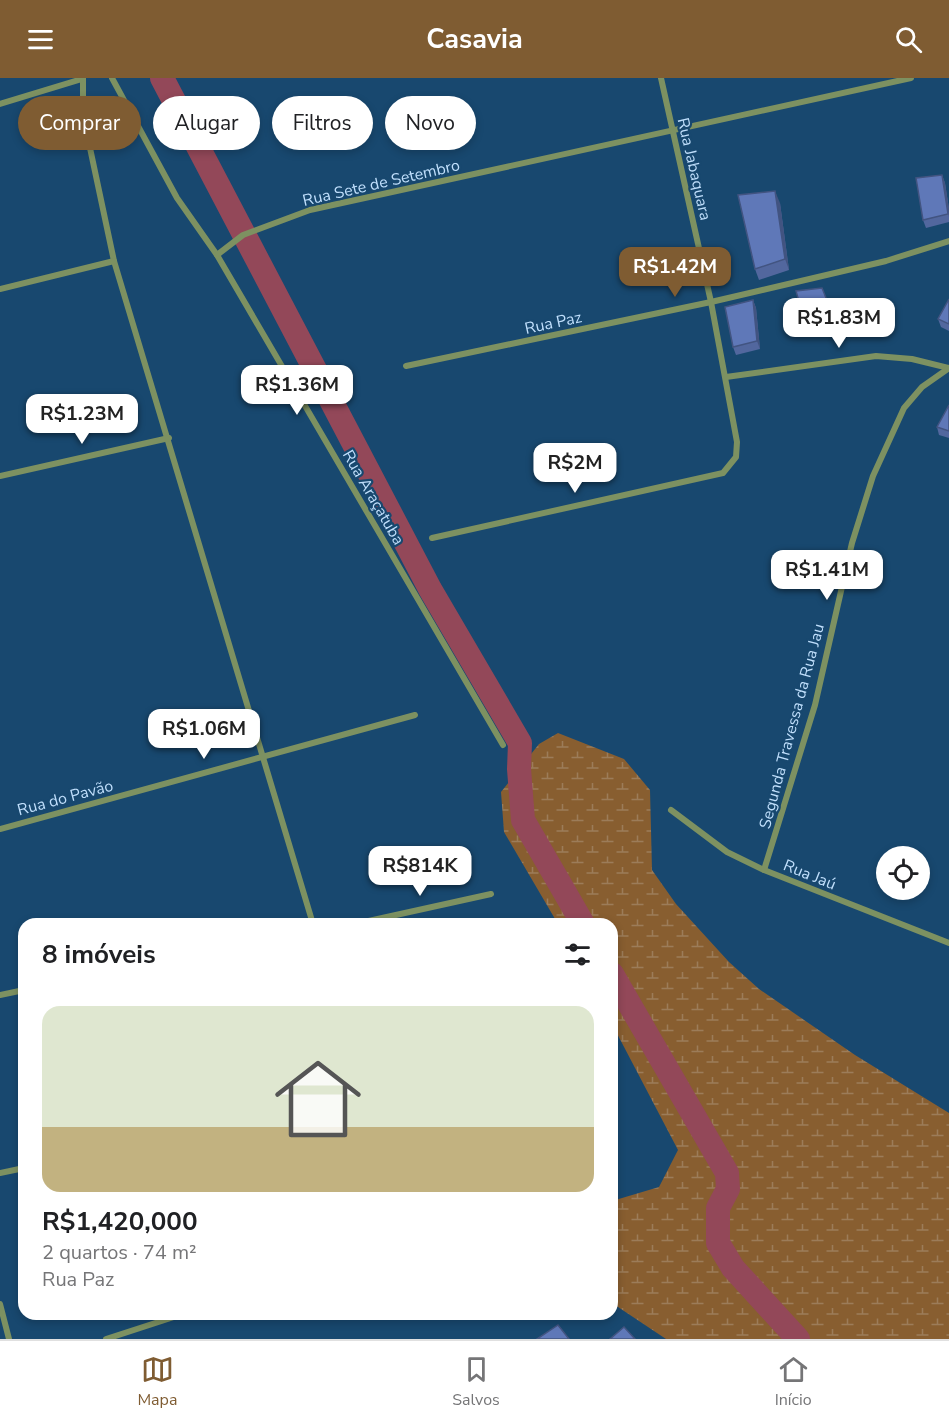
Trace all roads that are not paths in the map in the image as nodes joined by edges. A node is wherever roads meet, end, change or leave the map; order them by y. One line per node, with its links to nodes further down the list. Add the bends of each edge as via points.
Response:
1 (82, 78): 5 (street); 9 (street, via 83,115)
2 (112, 78): 8 (street, Rua Araçatuba, via 177,198)
3 (661, 78): 6 (street, Rua Jabaquara)
4 (911, 78): 6 (street, Rua Sete de Setembro)
5 (0, 104)
6 (672, 129): 8 (street, Rua Sete de Setembro, via 310,210 243,235); 11 (street, Rua Jabaquara)
7 (949, 242): 11 (street, Rua Paz, via 886,261)
8 (216, 255): 19 (street, Rua Araçatuba)
9 (114, 261): 10 (street); 15 (street)
10 (0, 289)
11 (711, 302): 12 (street, Rua Paz); 14 (street, Rua Jabaquara)
12 (406, 366)
13 (949, 368): 14 (street, via 876,356); 23 (street, Segunda Travessa da Rua Jau, via 922,387 904,408 873,476 852,543 814,705)
14 (726, 377): 17 (street, Rua Jabaquara, via 737,442 736,458 723,473)
15 (169, 438): 16 (street); 20 (street)
16 (0, 476)
17 (432, 538)
18 (415, 715): 20 (street, Rua do Pavão)
19 (503, 745)
20 (264, 756): 22 (street, Rua do Pavão); 25 (street)
21 (671, 810): 23 (street, Rua Jaú, via 727,852)
22 (0, 829)
23 (764, 870): 27 (street, Rua Jaú)
24 (491, 894): 26 (street)
25 (312, 918)
26 (383, 918)
27 (949, 943)
28 (18, 991): 29 (street)
29 (0, 995)
30 (18, 1169): 31 (street)
31 (0, 1173)
32 (0, 1304): 34 (street)
33 (165, 1320): 35 (street)
34 (9, 1339)
35 (106, 1339)

